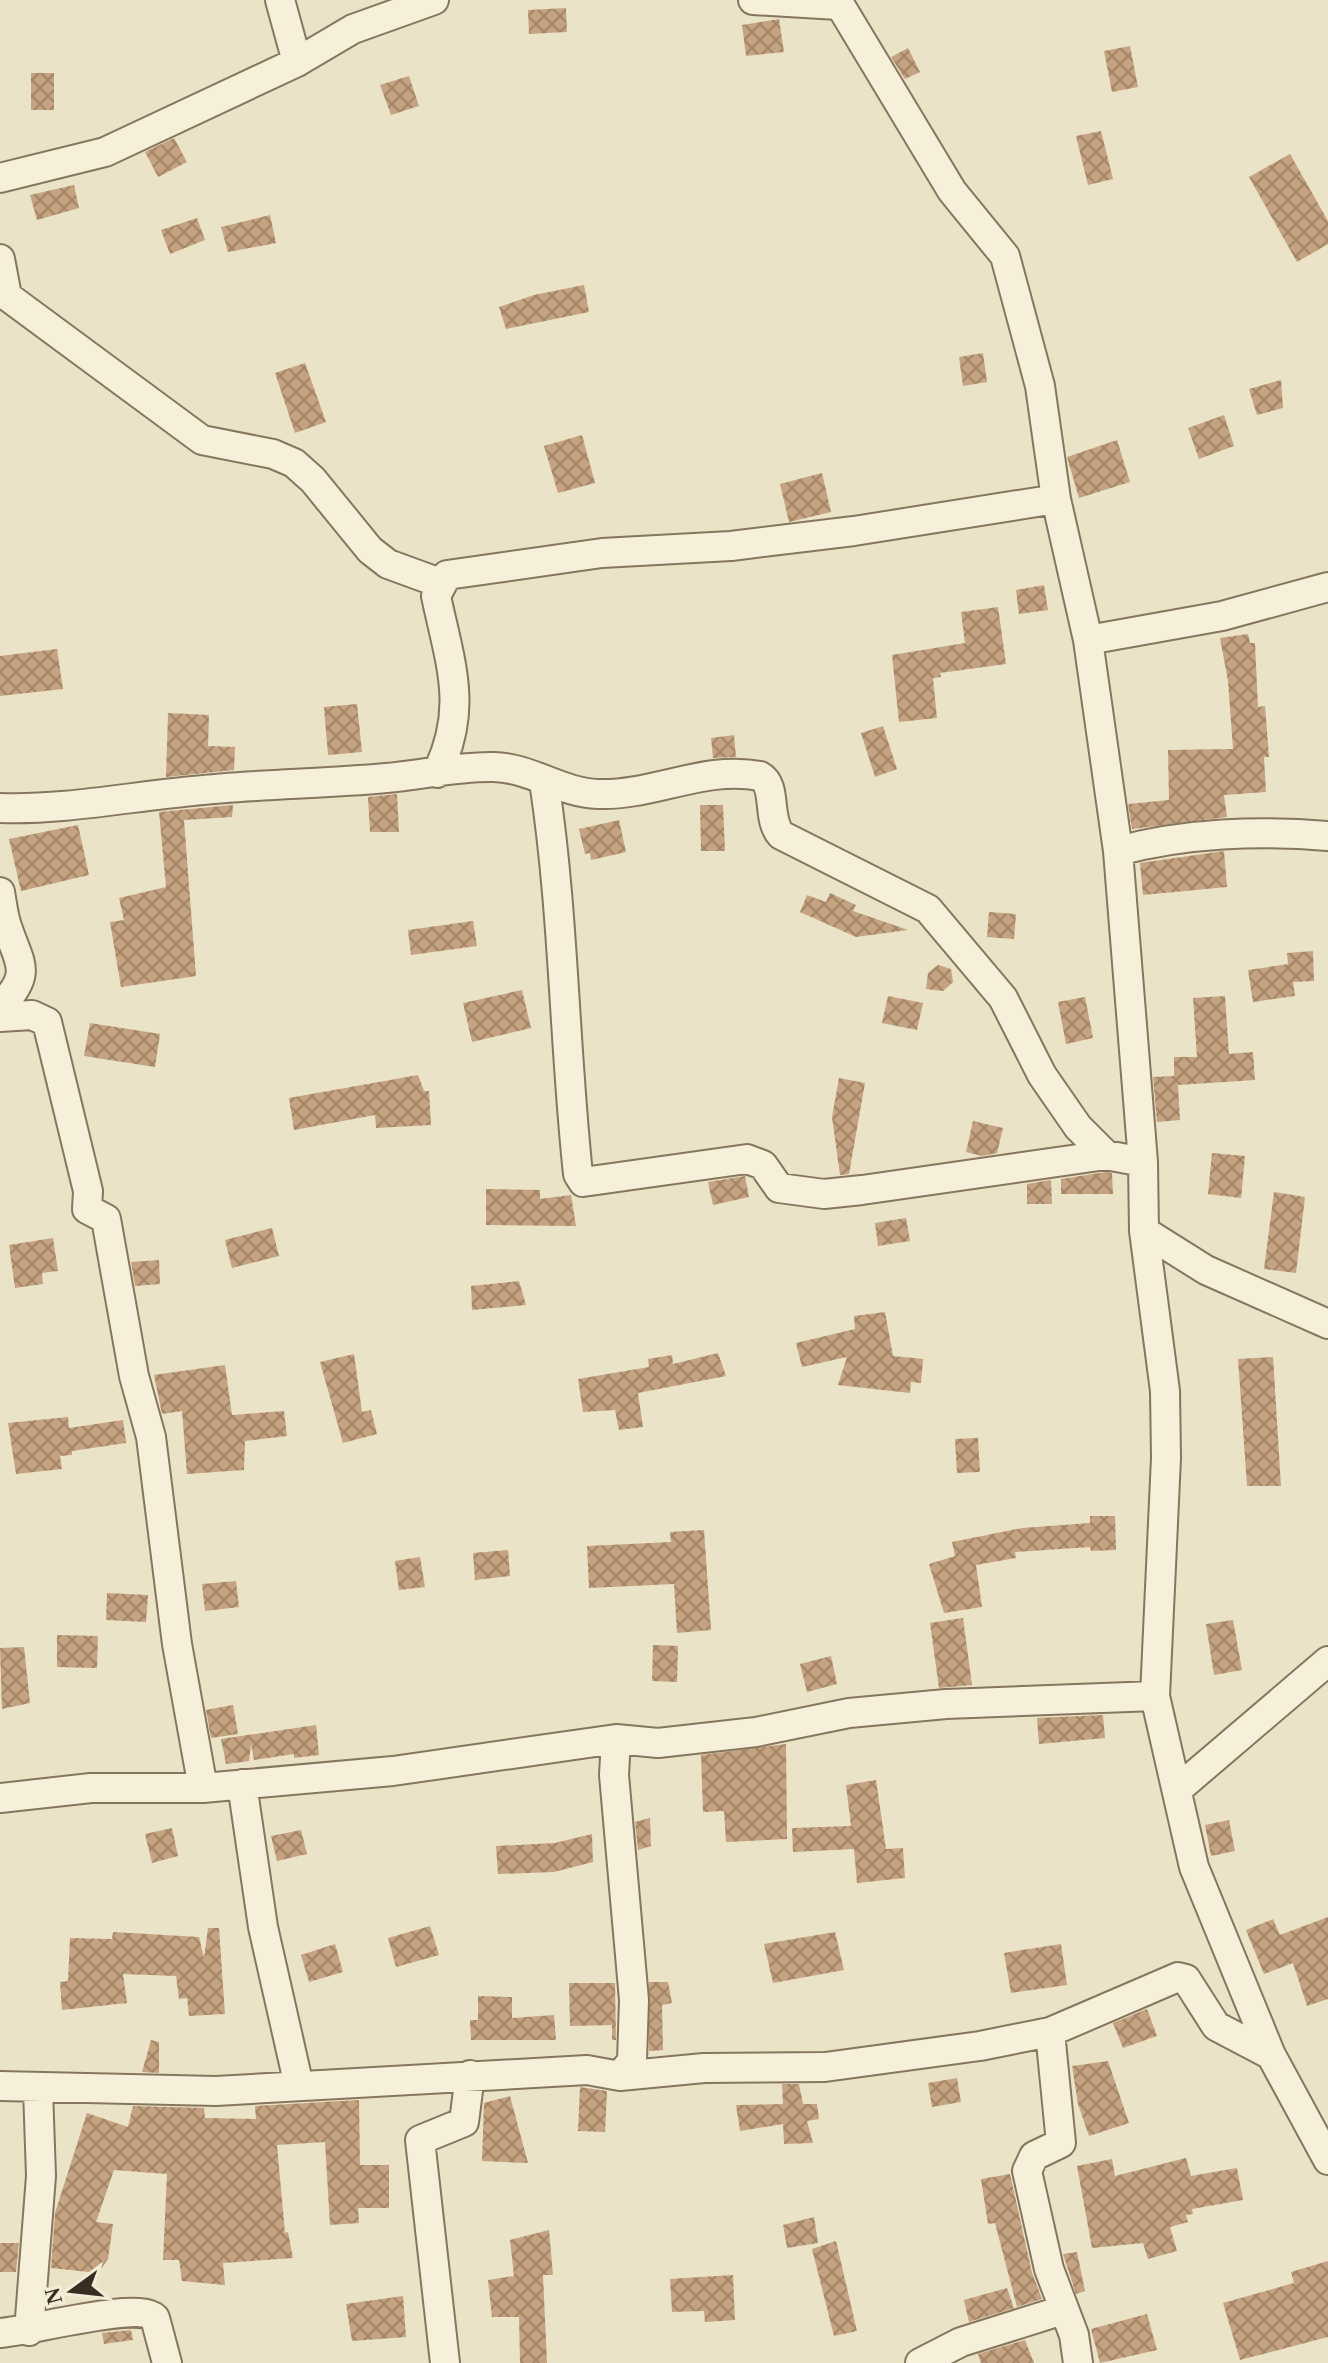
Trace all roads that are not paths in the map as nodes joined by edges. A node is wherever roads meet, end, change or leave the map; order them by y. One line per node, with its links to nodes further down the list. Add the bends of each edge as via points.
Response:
1 (280, 0): 5 (street)
2 (434, 0): 5 (street, via 353,29)
3 (753, 0): 4 (street)
4 (838, 3): 8 (street, via 952,191 1005,256 1040,386)
5 (297, 62): 6 (street, via 105,152)
6 (0, 178)
7 (0, 259): 9 (street, via 7,296 72,348 139,390 202,440 294,463 370,550 388,564)
8 (1056, 499): 9 (street, via 747,545 602,553 447,575); 11 (street)
9 (440, 583): 12 (street, via 436,596 457,716 454,737)
10 (1328, 587): 11 (street, via 1222,616)
11 (1088, 640): 16 (street)
12 (437, 773): 13 (street, via 505,768 526,770); 14 (street, via 226,787 46,809)
13 (544, 781): 20 (street, via 596,795 725,773 766,779 773,826 781,835 928,909 1003,998 1057,1099); 20 (street, via 555,865 567,1076 583,1182 747,1159 763,1165 779,1188 824,1194)
14 (0, 808)
15 (1328, 836): 16 (street, via 1154,841)
16 (1118, 851): 21 (street)
17 (0, 892): 18 (street, via 6,924 23,963 22,976)
18 (0, 1007)
19 (0, 1017): 28 (street, via 32,1015 47,1022 88,1191 87,1209 106,1219 134,1376 151,1437 177,1644)
20 (1106, 1155): 21 (street)
21 (1143, 1162): 22 (street)
22 (1144, 1231): 23 (street, via 1206,1270); 25 (street, via 1165,1391)
23 (1328, 1324)
24 (1328, 1661): 29 (street)
25 (1155, 1696): 26 (street, via 946,1704 849,1713 756,1732 658,1743); 29 (street)
26 (616, 1739): 27 (street, via 393,1771); 34 (street, via 615,1789 634,2000 632,2061)
27 (242, 1784): 28 (street); 36 (street, via 263,1927)
28 (203, 1788): 30 (street, via 91,1788)
29 (1178, 1789): 32 (street, via 1194,1867)
30 (0, 1798)
31 (1050, 2032): 32 (street, via 1178,1977 1186,1979 1216,2026); 34 (street, via 825,2067 704,2068); 39 (street, via 1061,2143 1034,2156 1027,2171)
32 (1271, 2055): 38 (street)
33 (470, 2075): 34 (street, via 587,2070); 36 (street); 43 (street, via 464,2122 420,2140)
34 (620, 2076)
35 (0, 2086): 37 (street)
36 (299, 2086): 37 (street, via 216,2091)
37 (38, 2089): 40 (street, via 41,2176)
38 (1328, 2160)
39 (1063, 2310): 44 (street, via 961,2342); 45 (street)
40 (29, 2331): 41 (street); 42 (street, via 125,2310 145,2312 155,2318)
41 (0, 2333)
42 (167, 2363)
43 (445, 2363)
44 (920, 2363)
45 (1078, 2363)

